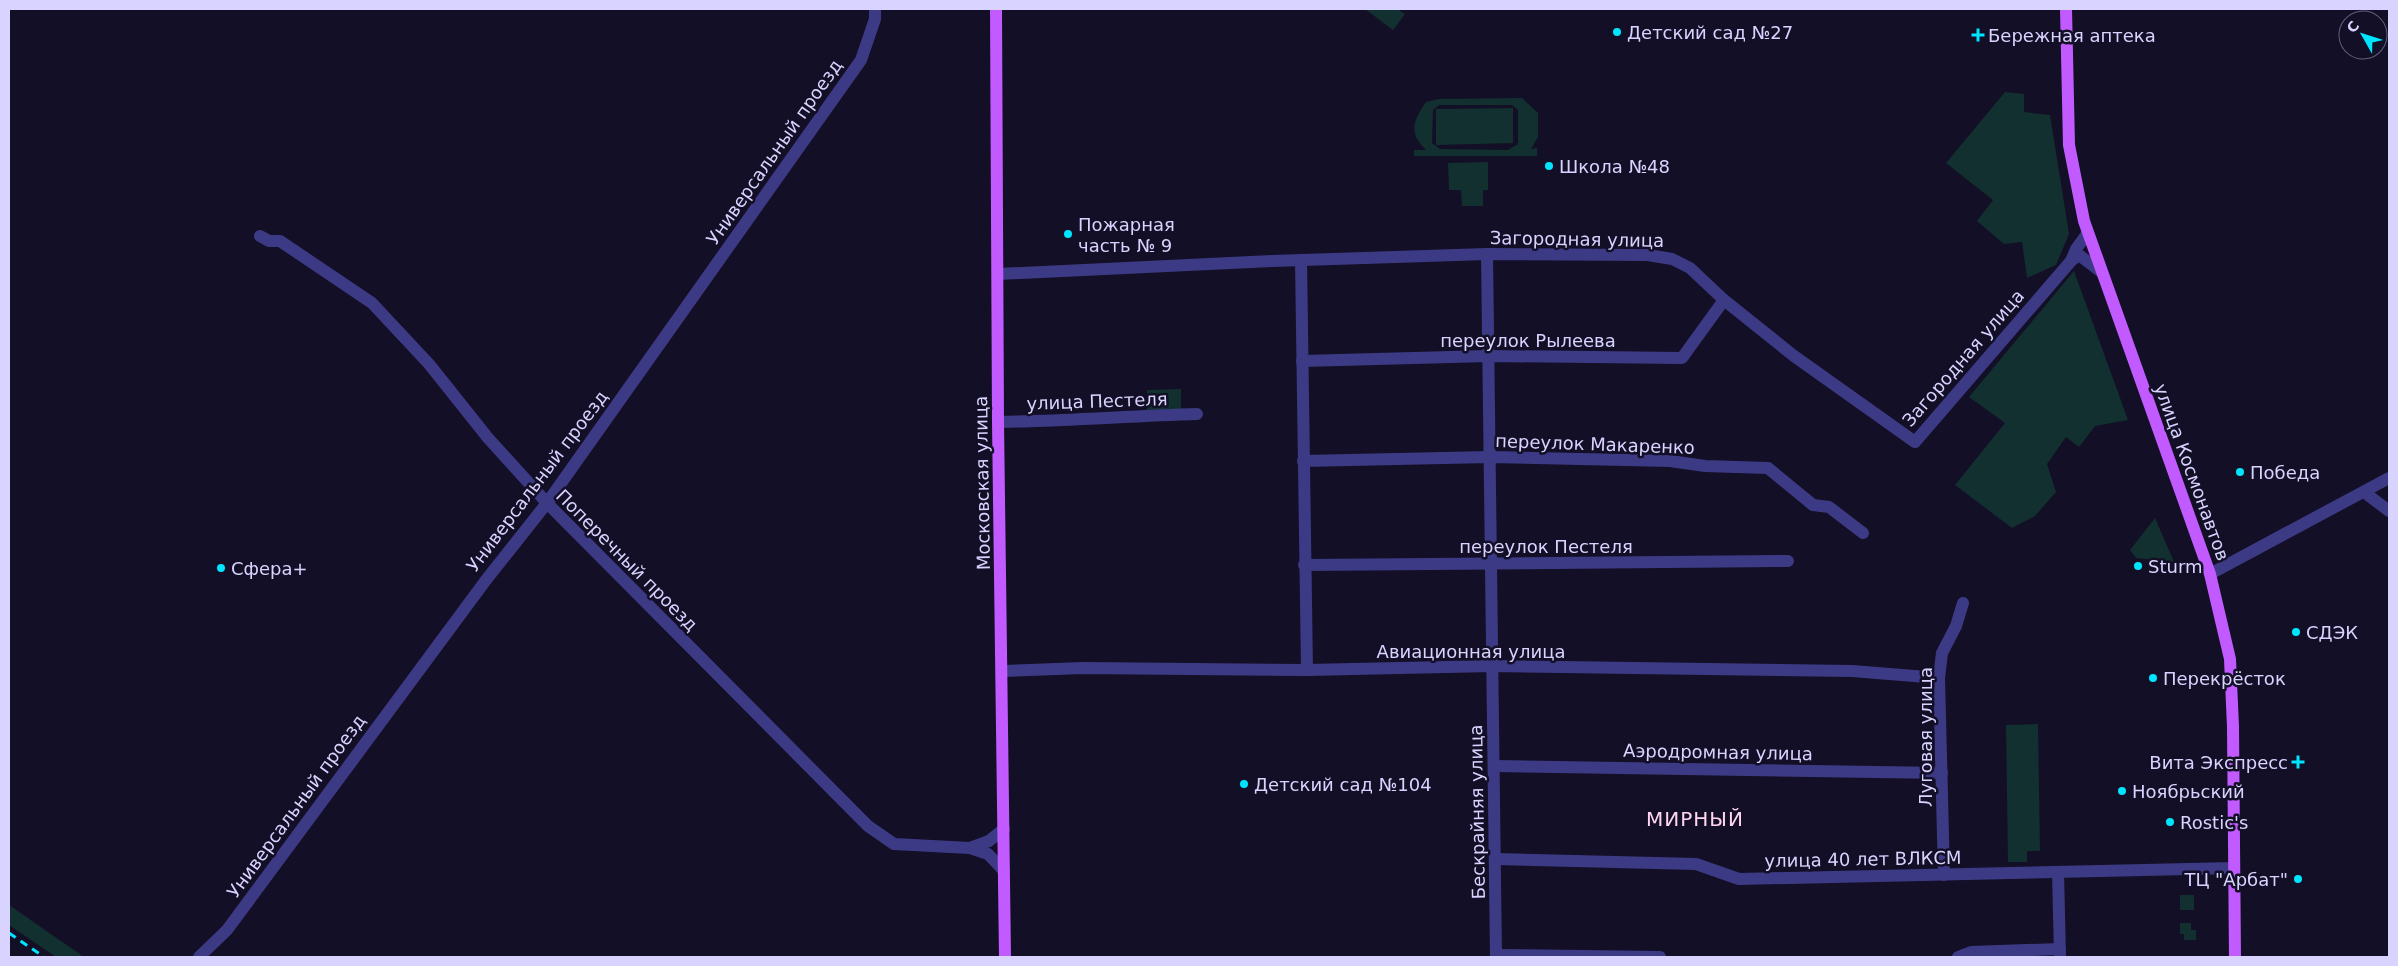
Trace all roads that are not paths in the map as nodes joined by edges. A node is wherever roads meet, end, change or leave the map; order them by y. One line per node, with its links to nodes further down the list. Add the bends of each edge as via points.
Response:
1 (876, 9): 20 (street, Универсальный проезд, via 860,60)
2 (996, 9): 10 (main road, Московская улица)
3 (2066, 9): 4 (main road, улица Космонавтов, via 2069,145)
4 (2087, 234): 8 (street, Загородная улица); 9 (main road, улица Космонавтов)
5 (260, 236): 20 (street, Поперечный проезд, via 280,241 372,303 430,364 488,438)
6 (1487, 254): 7 (street, Загородная улица); 11 (street, Загородная улица, via 1648,255 1672,259 1690,268); 12 (street, Бескрайняя улица)
7 (1301, 260): 10 (street, Загородная улица); 13 (street)
8 (2071, 260): 9 (street, via 2079,256); 11 (street, Загородная улица, via 1915,442 1794,356)
9 (2100, 271): 26 (main road, улица Космонавтов)
10 (998, 274): 15 (main road, Московская улица)
11 (1724, 300): 12 (street, переулок Рылеева, via 1682,358)
12 (1488, 356): 13 (street, переулок Рылеева); 16 (street, Бескрайняя улица)
13 (1302, 361): 17 (street)
14 (1197, 414): 15 (street, улица Пестеля)
15 (998, 422): 30 (main road, Московская улица)
16 (1490, 457): 17 (street, переулок Макаренко); 22 (street, переулок Макаренко, via 1670,461 1704,466 1768,468 1813,505 1829,507); 25 (street, Бескрайняя улица)
17 (1303, 461): 24 (street)
18 (2389, 478): 19 (street)
19 (2364, 492): 21 (street); 26 (street)
20 (546, 504): 35 (street, Поперечный проезд, via 868,826 894,844); 43 (street, Универсальный проезд, via 227,930)
21 (2389, 510)
22 (1863, 533)
23 (1788, 561): 25 (street, переулок Пестеля)
24 (1304, 564): 25 (street, переулок Пестеля); 29 (street)
25 (1491, 564): 28 (street, Бескрайняя улица)
26 (2210, 574): 37 (main road, улица Космонавтов, via 2230,659)
27 (1963, 602): 31 (street, Луговая улица, via 1956,626 1942,653)
28 (1492, 666): 29 (street, Авиационная улица); 31 (street, Авиационная улица, via 1852,670); 32 (street, Бескрайняя улица)
29 (1307, 670): 30 (street, Авиационная улица, via 1083,668)
30 (1002, 671): 34 (main road, Московская улица)
31 (1939, 678): 33 (street, Луговая улица)
32 (1494, 766): 33 (street, Аэродромная улица); 36 (street, Бескрайняя улица)
33 (1942, 772): 40 (street, Луговая улица)
34 (1004, 829): 35 (street, Поперечный проезд, via 989,841); 38 (main road, Московская улица)
35 (970, 848): 38 (street, Поперечный проезд, via 988,854)
36 (1495, 859): 40 (street, улица 40 лет ВЛКСМ, via 1696,864 1739,879); 42 (street, Бескрайняя улица)
37 (2234, 868): 39 (street, улица 40 лет ВЛКСМ); 47 (main road, улица Космонавтов)
38 (1004, 871): 44 (main road, Московская улица)
39 (2058, 872): 40 (street, улица 40 лет ВЛКСМ); 41 (street)
40 (1944, 875)
41 (2060, 953): 46 (street, via 1971,952)
42 (1496, 956): 45 (street)
43 (199, 957)
44 (1005, 957)
45 (1660, 957)
46 (1958, 957)
47 (2235, 957)

